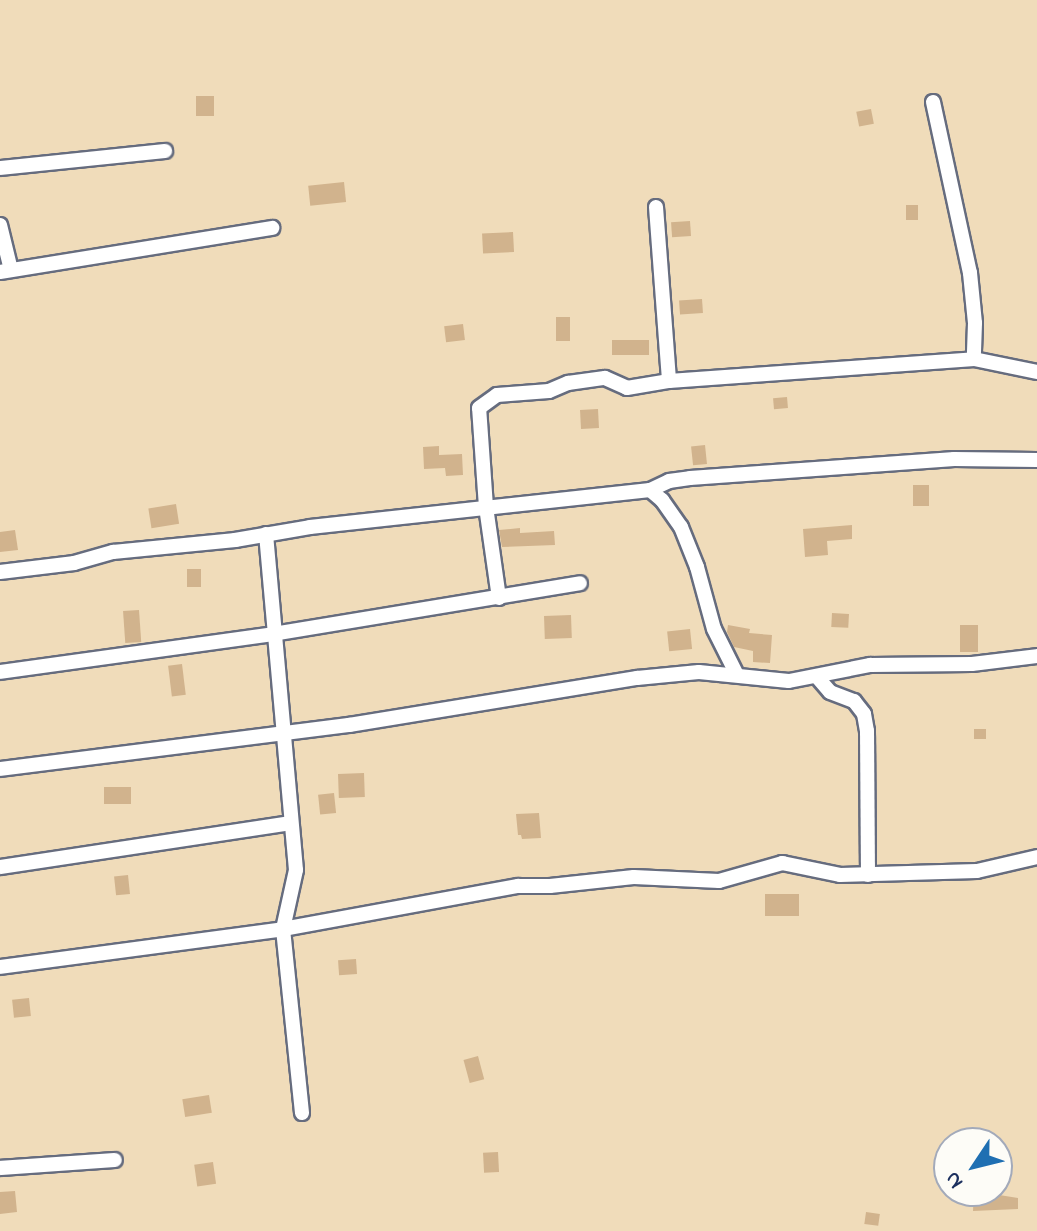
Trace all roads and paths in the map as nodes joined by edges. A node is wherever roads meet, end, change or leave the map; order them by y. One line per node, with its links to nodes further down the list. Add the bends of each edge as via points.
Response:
1 (933, 102): 8 (street, via 970,273)
2 (165, 151): 3 (street)
3 (0, 168)
4 (656, 207): 10 (street)
5 (0, 225): 7 (street)
6 (272, 228): 7 (street)
7 (5, 271)
8 (974, 359): 9 (street); 10 (street)
9 (1037, 372)
10 (669, 381): 13 (street, via 627,388 605,378 549,391 506,391 488,400 479,408)
11 (1037, 460): 12 (street, via 954,459 690,478)
12 (650, 490): 13 (street); 21 (street, via 681,527 714,629)
13 (486, 507): 14 (street); 17 (street)
14 (266, 534): 15 (street); 18 (street)
15 (0, 572)
16 (580, 583): 17 (street)
17 (499, 598): 18 (street)
18 (273, 634): 20 (street); 23 (street)
19 (1037, 656): 22 (street, via 972,664 870,665)
20 (0, 672)
21 (736, 673): 22 (street, via 789,681); 23 (street, via 637,678)
22 (818, 678): 28 (street, via 830,692 854,701 864,714)
23 (285, 733): 24 (street); 25 (street)
24 (0, 769)
25 (291, 823): 27 (street); 29 (street, via 296,870)
26 (1037, 857): 28 (street, via 977,871)
27 (0, 867)
28 (868, 875): 29 (street, via 782,863 719,881 634,877 518,886)
29 (283, 929): 30 (street); 31 (street)
30 (0, 967)
31 (302, 1113)
32 (115, 1160): 33 (street)
33 (0, 1168)

